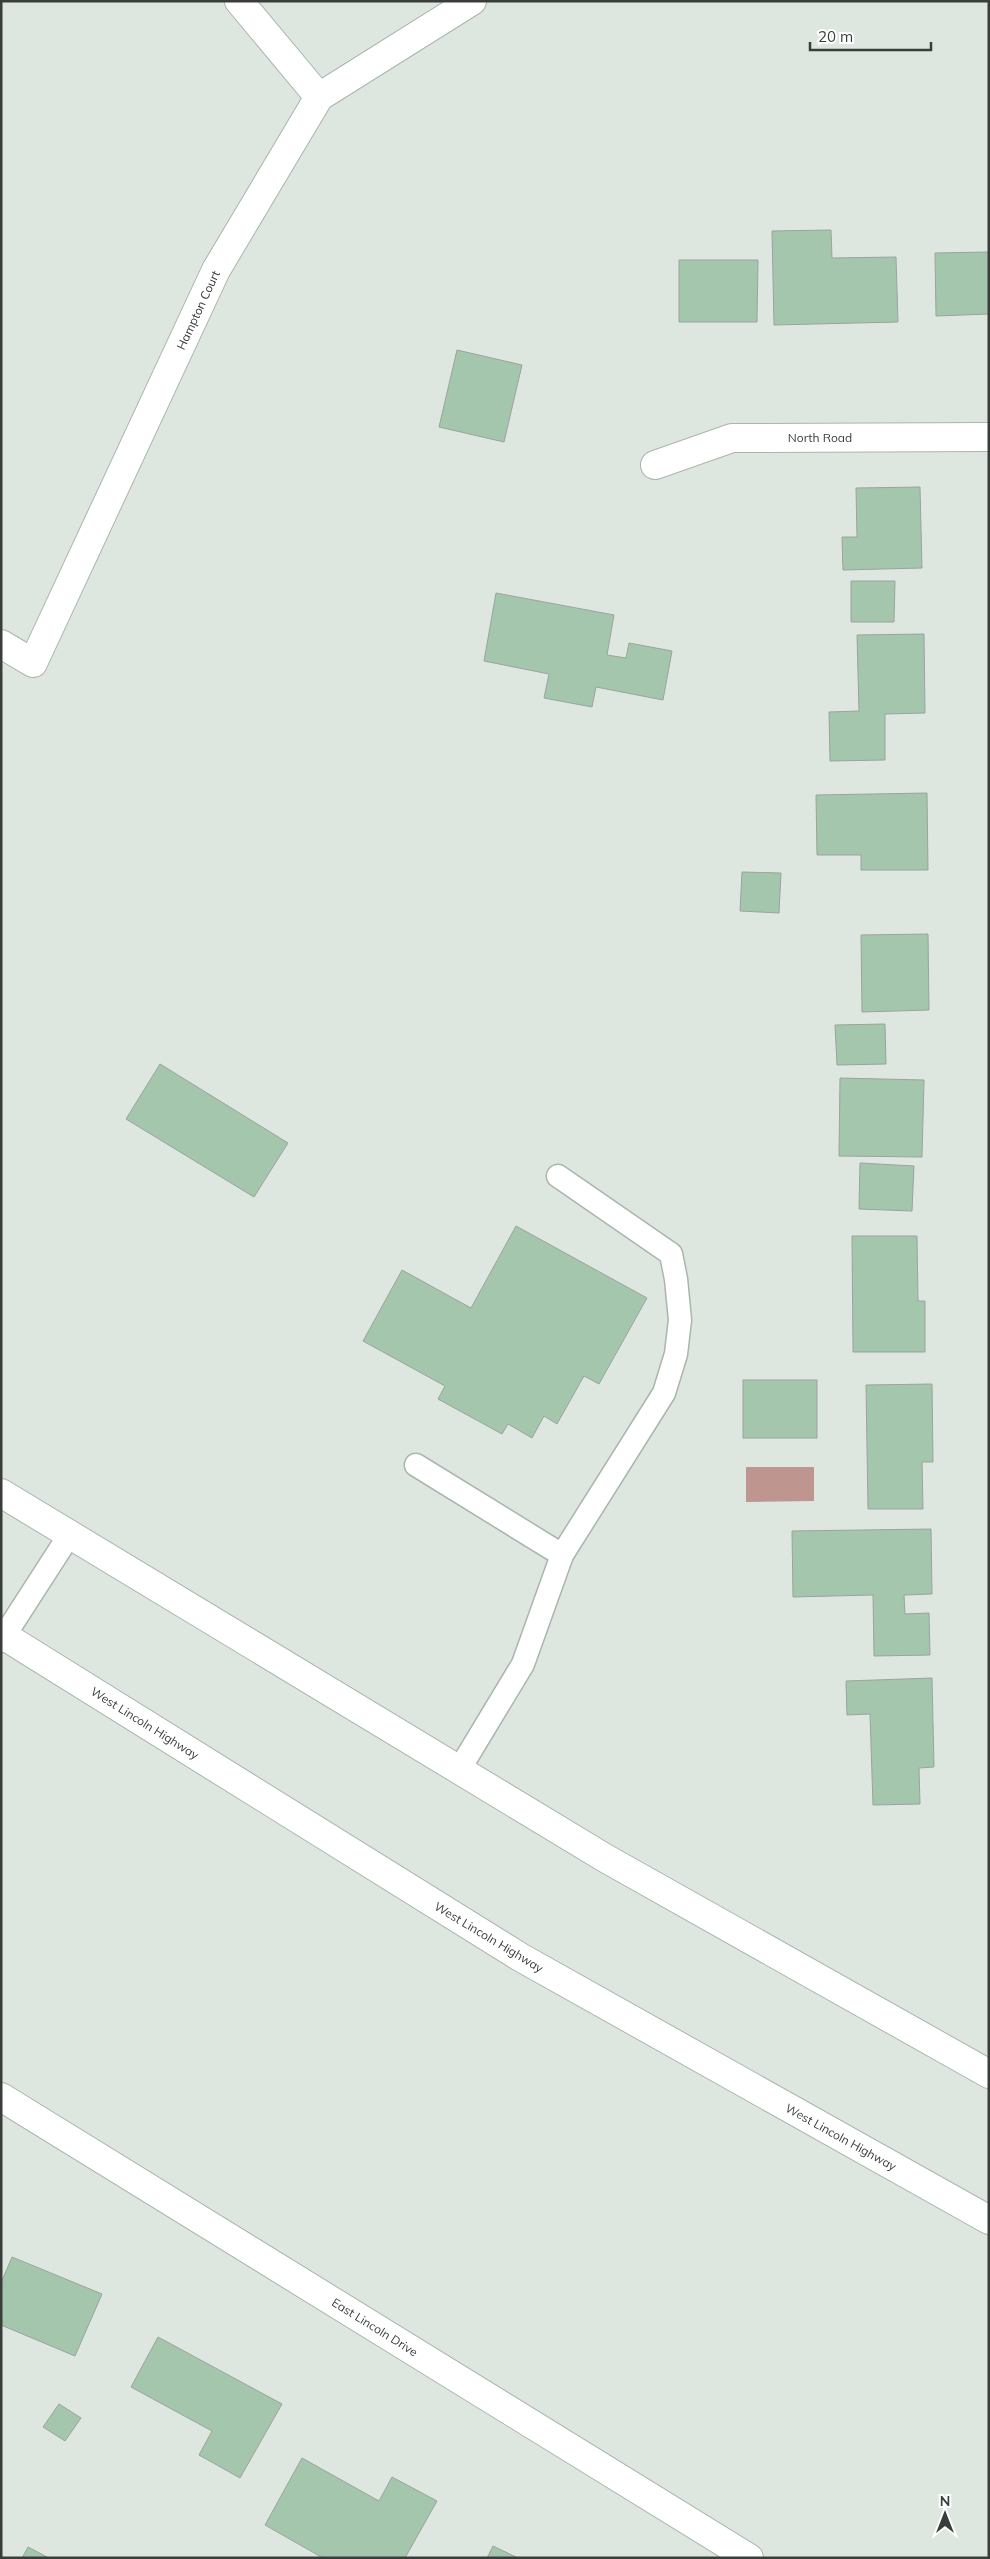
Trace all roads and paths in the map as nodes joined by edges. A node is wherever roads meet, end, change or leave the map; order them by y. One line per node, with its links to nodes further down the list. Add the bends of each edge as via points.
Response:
1 (239, 1): 3 (main road)
2 (472, 1): 3 (main road, Hampton Court)
3 (318, 97): 6 (main road, Hampton Court, via 216,270 33,663)
4 (989, 436): 5 (main road, North Road, via 732,438)
5 (655, 465)
6 (1, 644)
7 (558, 1176): 11 (lane, via 671,1254 680,1320 676,1354 664,1393)
8 (416, 1465): 11 (lane)
9 (1, 1493): 10 (main road)
10 (70, 1534): 12 (lane); 13 (main road)
11 (562, 1555): 13 (lane, via 523,1664)
12 (2, 1637): 16 (main road, West Lincoln Highway, via 520,1957)
13 (459, 1770): 14 (main road, via 605,1858)
14 (989, 2074)
15 (1, 2097): 17 (main road, East Lincoln Drive)
16 (989, 2220)
17 (749, 2558)

